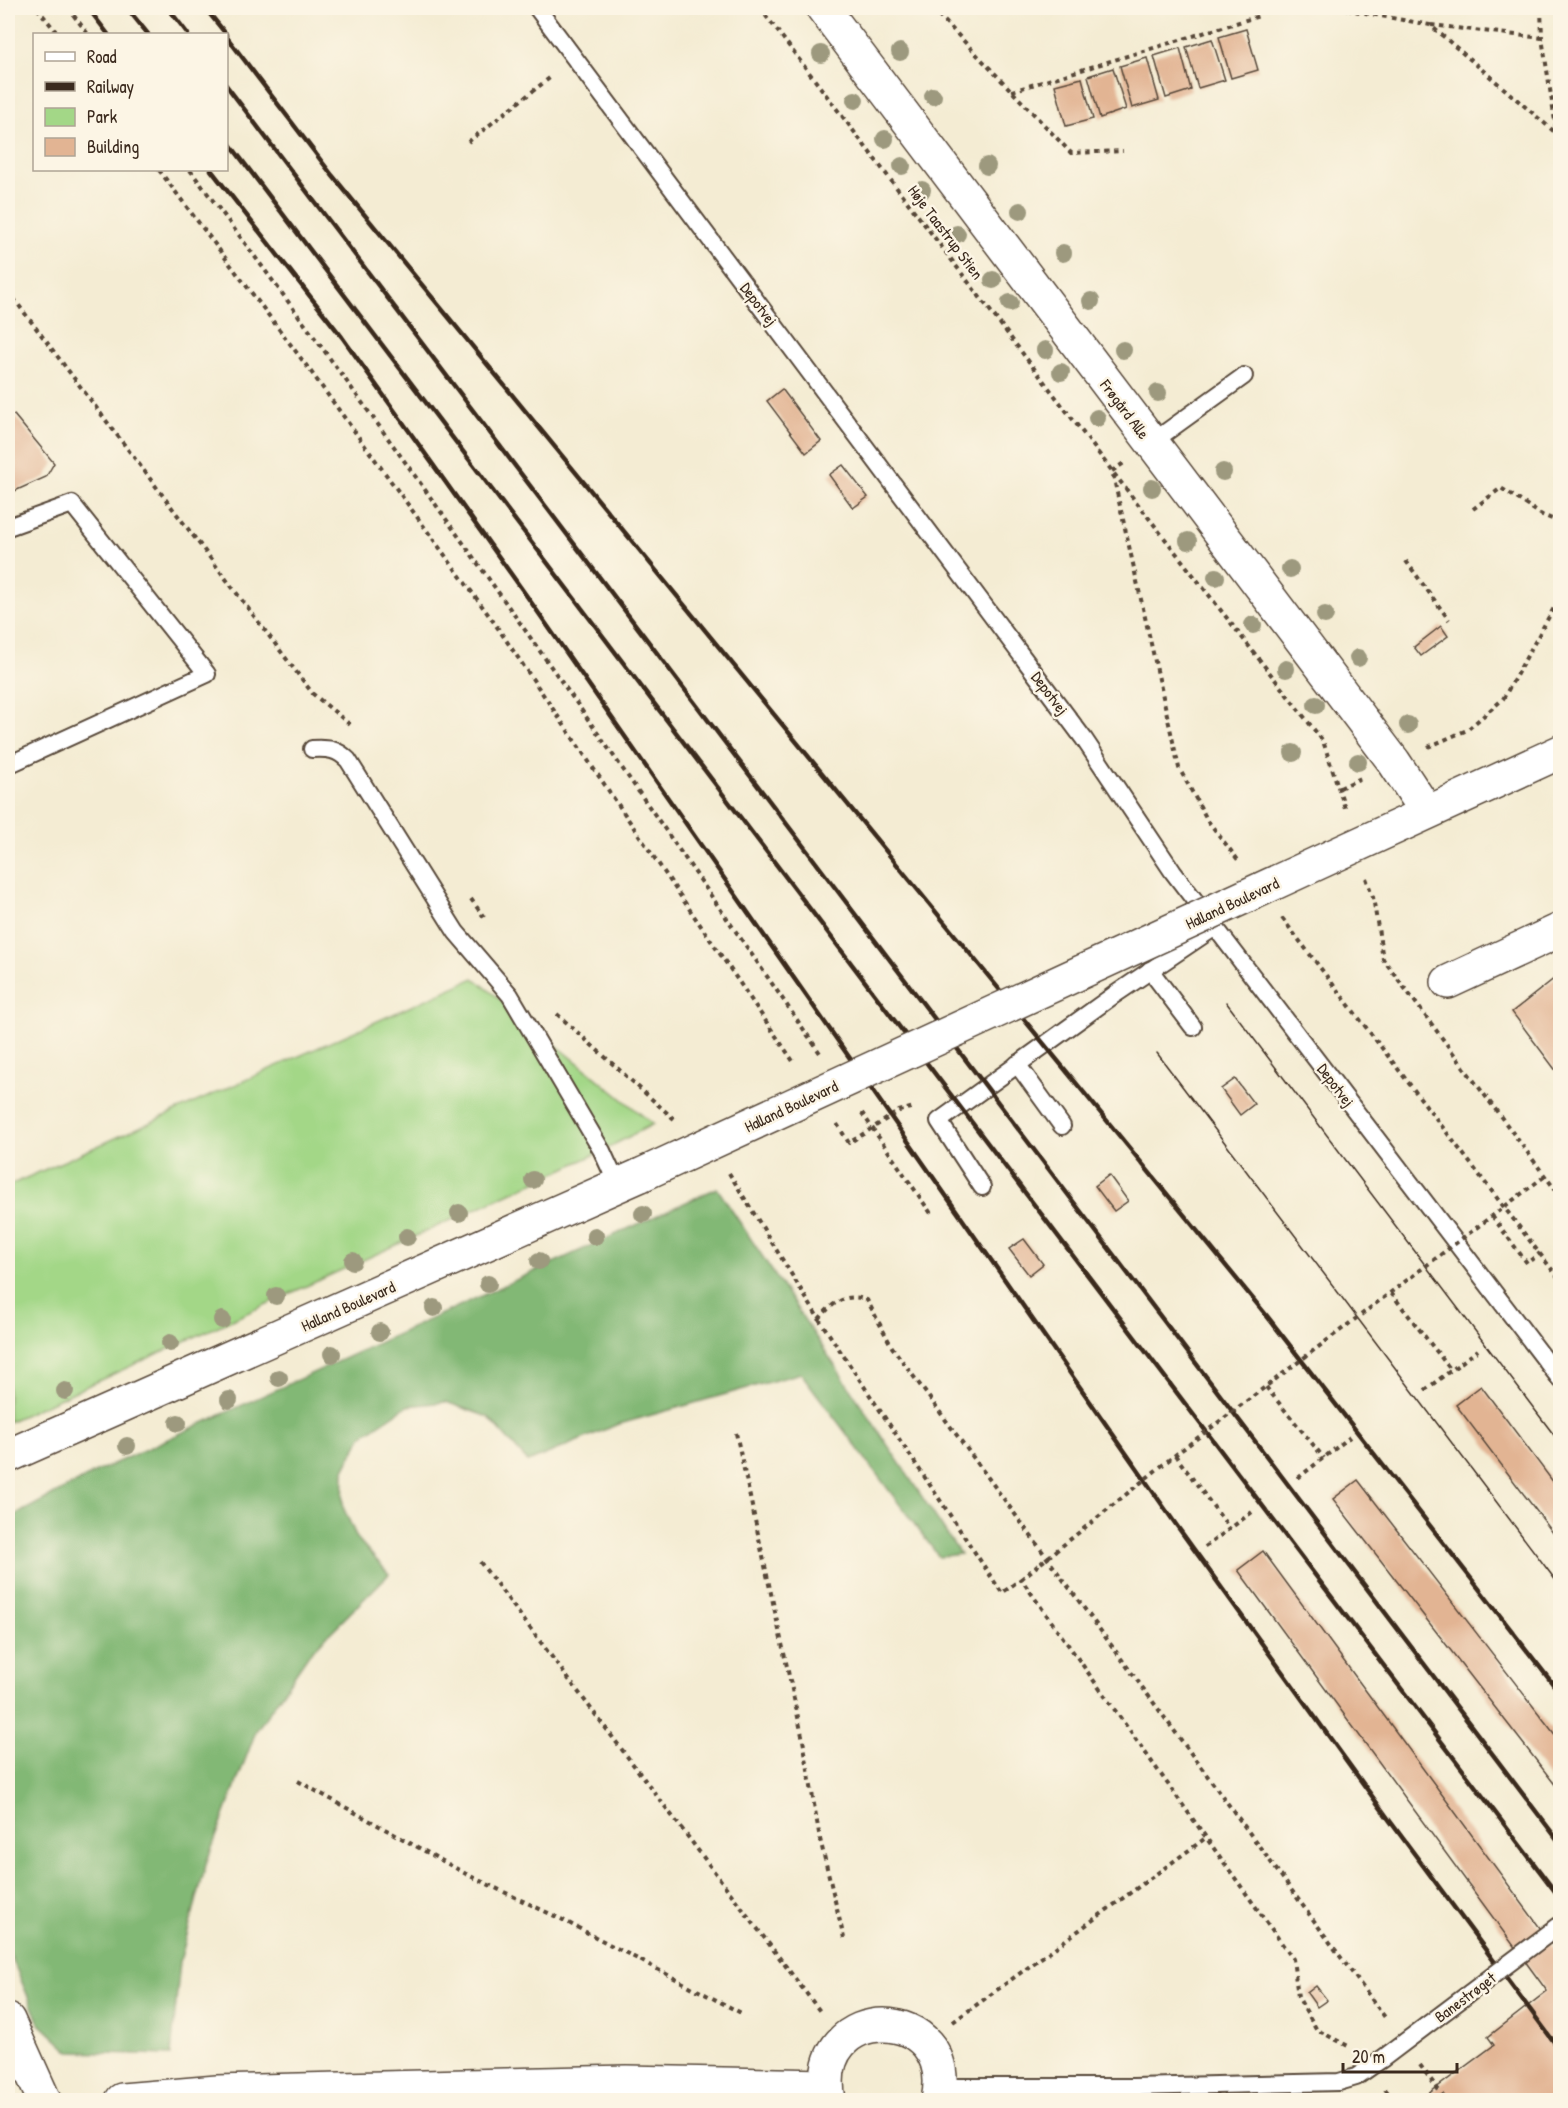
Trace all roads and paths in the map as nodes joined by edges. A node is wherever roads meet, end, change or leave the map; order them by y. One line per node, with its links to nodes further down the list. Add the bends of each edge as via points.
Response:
1 (37, 8): 12 (path)
2 (68, 8): 13 (path)
3 (537, 8): 15 (lane, Depotvej)
4 (760, 8): 34 (path, Høje Taastrup Stien, via 1323,741 1340,788)
5 (823, 8): 24 (street, Frøgård Alle)
6 (932, 8): 16 (path)
7 (1260, 8): 8 (path); 16 (path, via 1259,16)
8 (1303, 8)
9 (1338, 8): 11 (path)
10 (1541, 8): 14 (path)
11 (1430, 25): 14 (path); 17 (path)
12 (56, 33)
13 (87, 33)
14 (1542, 38): 17 (path)
15 (575, 57): 18 (path); 39 (lane, Depotvej, via 1084,739 1173,872)
16 (1012, 91): 19 (path, via 1071,153)
17 (1559, 135)
18 (468, 142)
19 (1123, 151)
20 (160, 171): 48 (path, via 493,621)
21 (191, 171): 46 (path, via 509,605)
22 (8, 291): 31 (path, via 313,694 348,721)
23 (1244, 376): 24 (lane)
24 (1151, 443): 34 (street, Frøgård Alle)
25 (1473, 509): 26 (path, via 1501,488)
26 (1560, 522)
27 (8, 527): 35 (lane, via 72,504 207,674)
28 (1406, 561): 30 (path)
29 (1560, 597): 34 (path, via 1503,699 1486,716 1467,730)
30 (1449, 621)
31 (357, 733)
32 (312, 749): 57 (lane, via 339,751 348,760 456,932 510,996 602,1151)
33 (1560, 752): 36 (street, Halland Boulevard)
34 (1394, 762): 36 (street, Frøgård Alle)
35 (8, 765)
36 (1427, 812): 37 (street, Halland Boulevard)
37 (1344, 851): 56 (path, via 1373,897 1383,959); 57 (street, Halland Boulevard, bridge)
38 (466, 890): 40 (path)
39 (1215, 927): 42 (lane); 67 (lane, Depotvej)
40 (493, 930)
41 (1560, 930): 43 (street)
42 (1150, 970): 45 (lane); 47 (lane)
43 (1448, 982)
44 (552, 1009): 50 (path)
45 (1193, 1027)
46 (828, 1063)
47 (1017, 1064): 51 (lane); 53 (lane)
48 (802, 1074)
49 (860, 1110): 54 (path)
50 (676, 1121)
51 (939, 1121): 54 (path, via 916,1107 899,1111); 58 (lane)
52 (836, 1123): 54 (path, via 849,1143)
53 (1062, 1126)
54 (874, 1129): 60 (path)
55 (723, 1167): 64 (path)
56 (1545, 1176): 59 (path); 61 (path, bridge)
57 (630, 1180): 73 (street, Halland Boulevard)
58 (982, 1187)
59 (1560, 1196)
60 (932, 1215)
61 (1492, 1216): 62 (path, via 1527,1263); 63 (path, bridge)
62 (1540, 1253)
63 (1391, 1293): 66 (path); 68 (path, bridge)
64 (819, 1319): 80 (path, via 1002,1593); 87 (path, via 841,1300 856,1296 867,1300 892,1347)
65 (1478, 1350): 66 (path)
66 (1451, 1370): 69 (path)
67 (1560, 1379)
68 (1266, 1387): 72 (path, bridge); 74 (path)
69 (1425, 1390)
70 (736, 1433): 84 (path)
71 (1350, 1437): 74 (path)
72 (1175, 1455): 77 (path); 80 (path, bridge)
73 (11, 1457)
74 (1324, 1458): 75 (path)
75 (1298, 1478)
76 (1255, 1510): 77 (path)
77 (1230, 1529): 78 (path)
78 (1205, 1547)
79 (480, 1562): 88 (path)
80 (1021, 1579): 82 (path)
81 (298, 1781): 85 (path, via 468,1875)
82 (1207, 1837): 89 (path); 91 (path, via 1293,1959 1298,1997 1317,2030)
83 (1560, 1925): 91 (lane, Banestrøget, bridge)
84 (844, 1938)
85 (743, 2014)
86 (8, 2020): 92 (street)
87 (1389, 2023)
88 (843, 2040): 89 (street, via 869,2026 885,2024 900,2026); 93 (street, via 829,2061)
89 (926, 2042): 95 (street, via 940,2071)
90 (1418, 2062): 98 (path)
91 (1376, 2064): 95 (lane, Banestrøget, via 1339,2082)
92 (17, 2066): 96 (street)
93 (827, 2093): 94 (street, via 626,2082)
94 (424, 2094): 97 (street, via 217,2092)
95 (939, 2094)
96 (44, 2100)
97 (122, 2100)
98 (1446, 2100)

